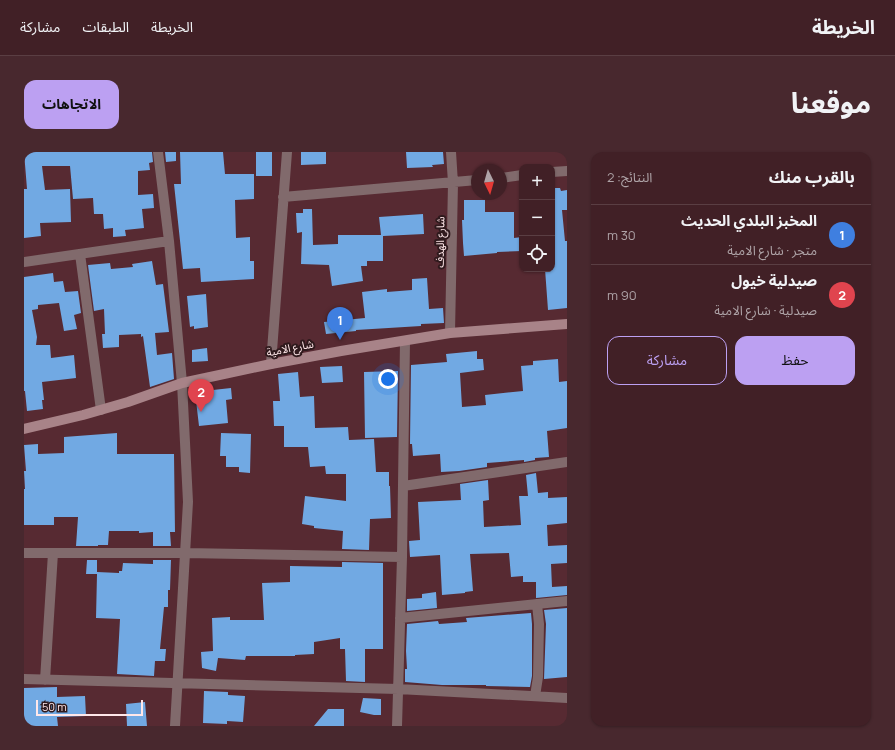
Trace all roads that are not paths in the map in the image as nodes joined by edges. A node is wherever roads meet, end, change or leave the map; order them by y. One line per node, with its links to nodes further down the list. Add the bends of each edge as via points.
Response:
1 (158, 152): 11 (street)
2 (286, 152): 10 (street)
3 (451, 152): 9 (street, شارع الهدف)
4 (567, 170): 5 (street)
5 (555, 172)
6 (519, 175): 7 (street)
7 (507, 177)
8 (471, 181): 9 (street)
9 (453, 183): 10 (street); 15 (street, شارع الهدف)
10 (282, 196): 17 (street)
11 (169, 241): 12 (street); 18 (street)
12 (80, 254): 13 (street); 19 (street)
13 (24, 262)
14 (567, 324): 15 (street, شارع الامية)
15 (450, 334): 16 (street, شارع الامية)
16 (404, 341): 17 (street, شارع الامية); 22 (street)
17 (271, 364): 18 (street, شارع الامية)
18 (182, 383): 19 (street, شارع الامية); 25 (street, via 188,502)
19 (100, 410): 20 (street, شارع الامية)
20 (24, 429)
21 (567, 462): 22 (street)
22 (403, 486): 26 (street)
23 (24, 553): 24 (street)
24 (53, 553): 25 (street); 31 (street)
25 (185, 553): 26 (street); 32 (street)
26 (402, 557): 29 (street)
27 (567, 601): 28 (street)
28 (537, 604): 29 (street); 34 (street, via 539,624)
29 (400, 618): 33 (street)
30 (24, 680): 31 (street)
31 (45, 680): 32 (street)
32 (177, 683): 33 (street); 36 (street)
33 (398, 689): 34 (street); 37 (street)
34 (536, 696): 35 (street)
35 (567, 698)
36 (175, 726)
37 (397, 726)

